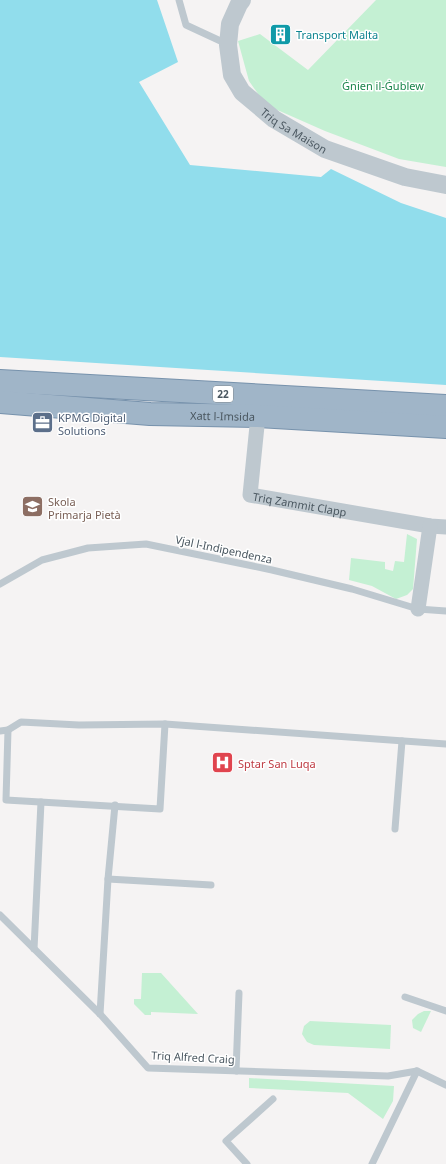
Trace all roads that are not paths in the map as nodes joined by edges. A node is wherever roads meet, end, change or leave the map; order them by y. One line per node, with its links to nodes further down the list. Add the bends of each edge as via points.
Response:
1 (179, 0): 3 (lane, via 186,25)
2 (242, 0): 3 (street, Triq Sa Maison, via 230,24)
3 (228, 45): 4 (street, Triq Sa Maison, via 232,75 242,92 274,119 325,149 404,177)
4 (446, 185)
5 (0, 381): 7 (highway, Xatt l-Imsida / 22)
6 (0, 402): 8 (highway, Xatt l-Imsida / 22, via 150,414)
7 (446, 406)
8 (258, 416): 9 (highway, Xatt l-Imsida / 22); 10 (street, Triq Zammit Clapp, via 250,495)
9 (446, 427)
10 (430, 526): 11 (street, Triq Zammit Clapp); 13 (street)
11 (446, 527)
12 (0, 584): 13 (lane, Vjal l-Indipendenza, via 42,560 88,548 146,544 352,589)
13 (418, 609): 14 (lane, Vjal l-Indipendenza)
14 (446, 611)
15 (165, 724): 16 (lane, via 79,725 21,722); 18 (lane); 21 (lane, via 160,809)
16 (8, 730): 17 (lane); 20 (lane, via 6,800)
17 (0, 731)
18 (402, 741): 19 (lane); 22 (lane)
19 (446, 744)
20 (41, 802): 21 (lane); 26 (lane)
21 (115, 805): 23 (lane)
22 (395, 829)
23 (108, 879): 24 (lane); 30 (lane)
24 (211, 885)
25 (0, 915): 26 (lane, Triq Alfred Craig)
26 (34, 949): 30 (lane, Triq Alfred Craig)
27 (239, 993): 31 (lane)
28 (405, 997): 29 (lane)
29 (446, 1011)
30 (100, 1014): 31 (lane, Triq Alfred Craig, via 148,1068)
31 (236, 1071): 32 (lane, Triq Alfred Craig, via 388,1076)
32 (417, 1071): 33 (lane); 36 (lane)
33 (446, 1085)
34 (273, 1099): 35 (lane, via 226,1141)
35 (248, 1164)
36 (372, 1164)

